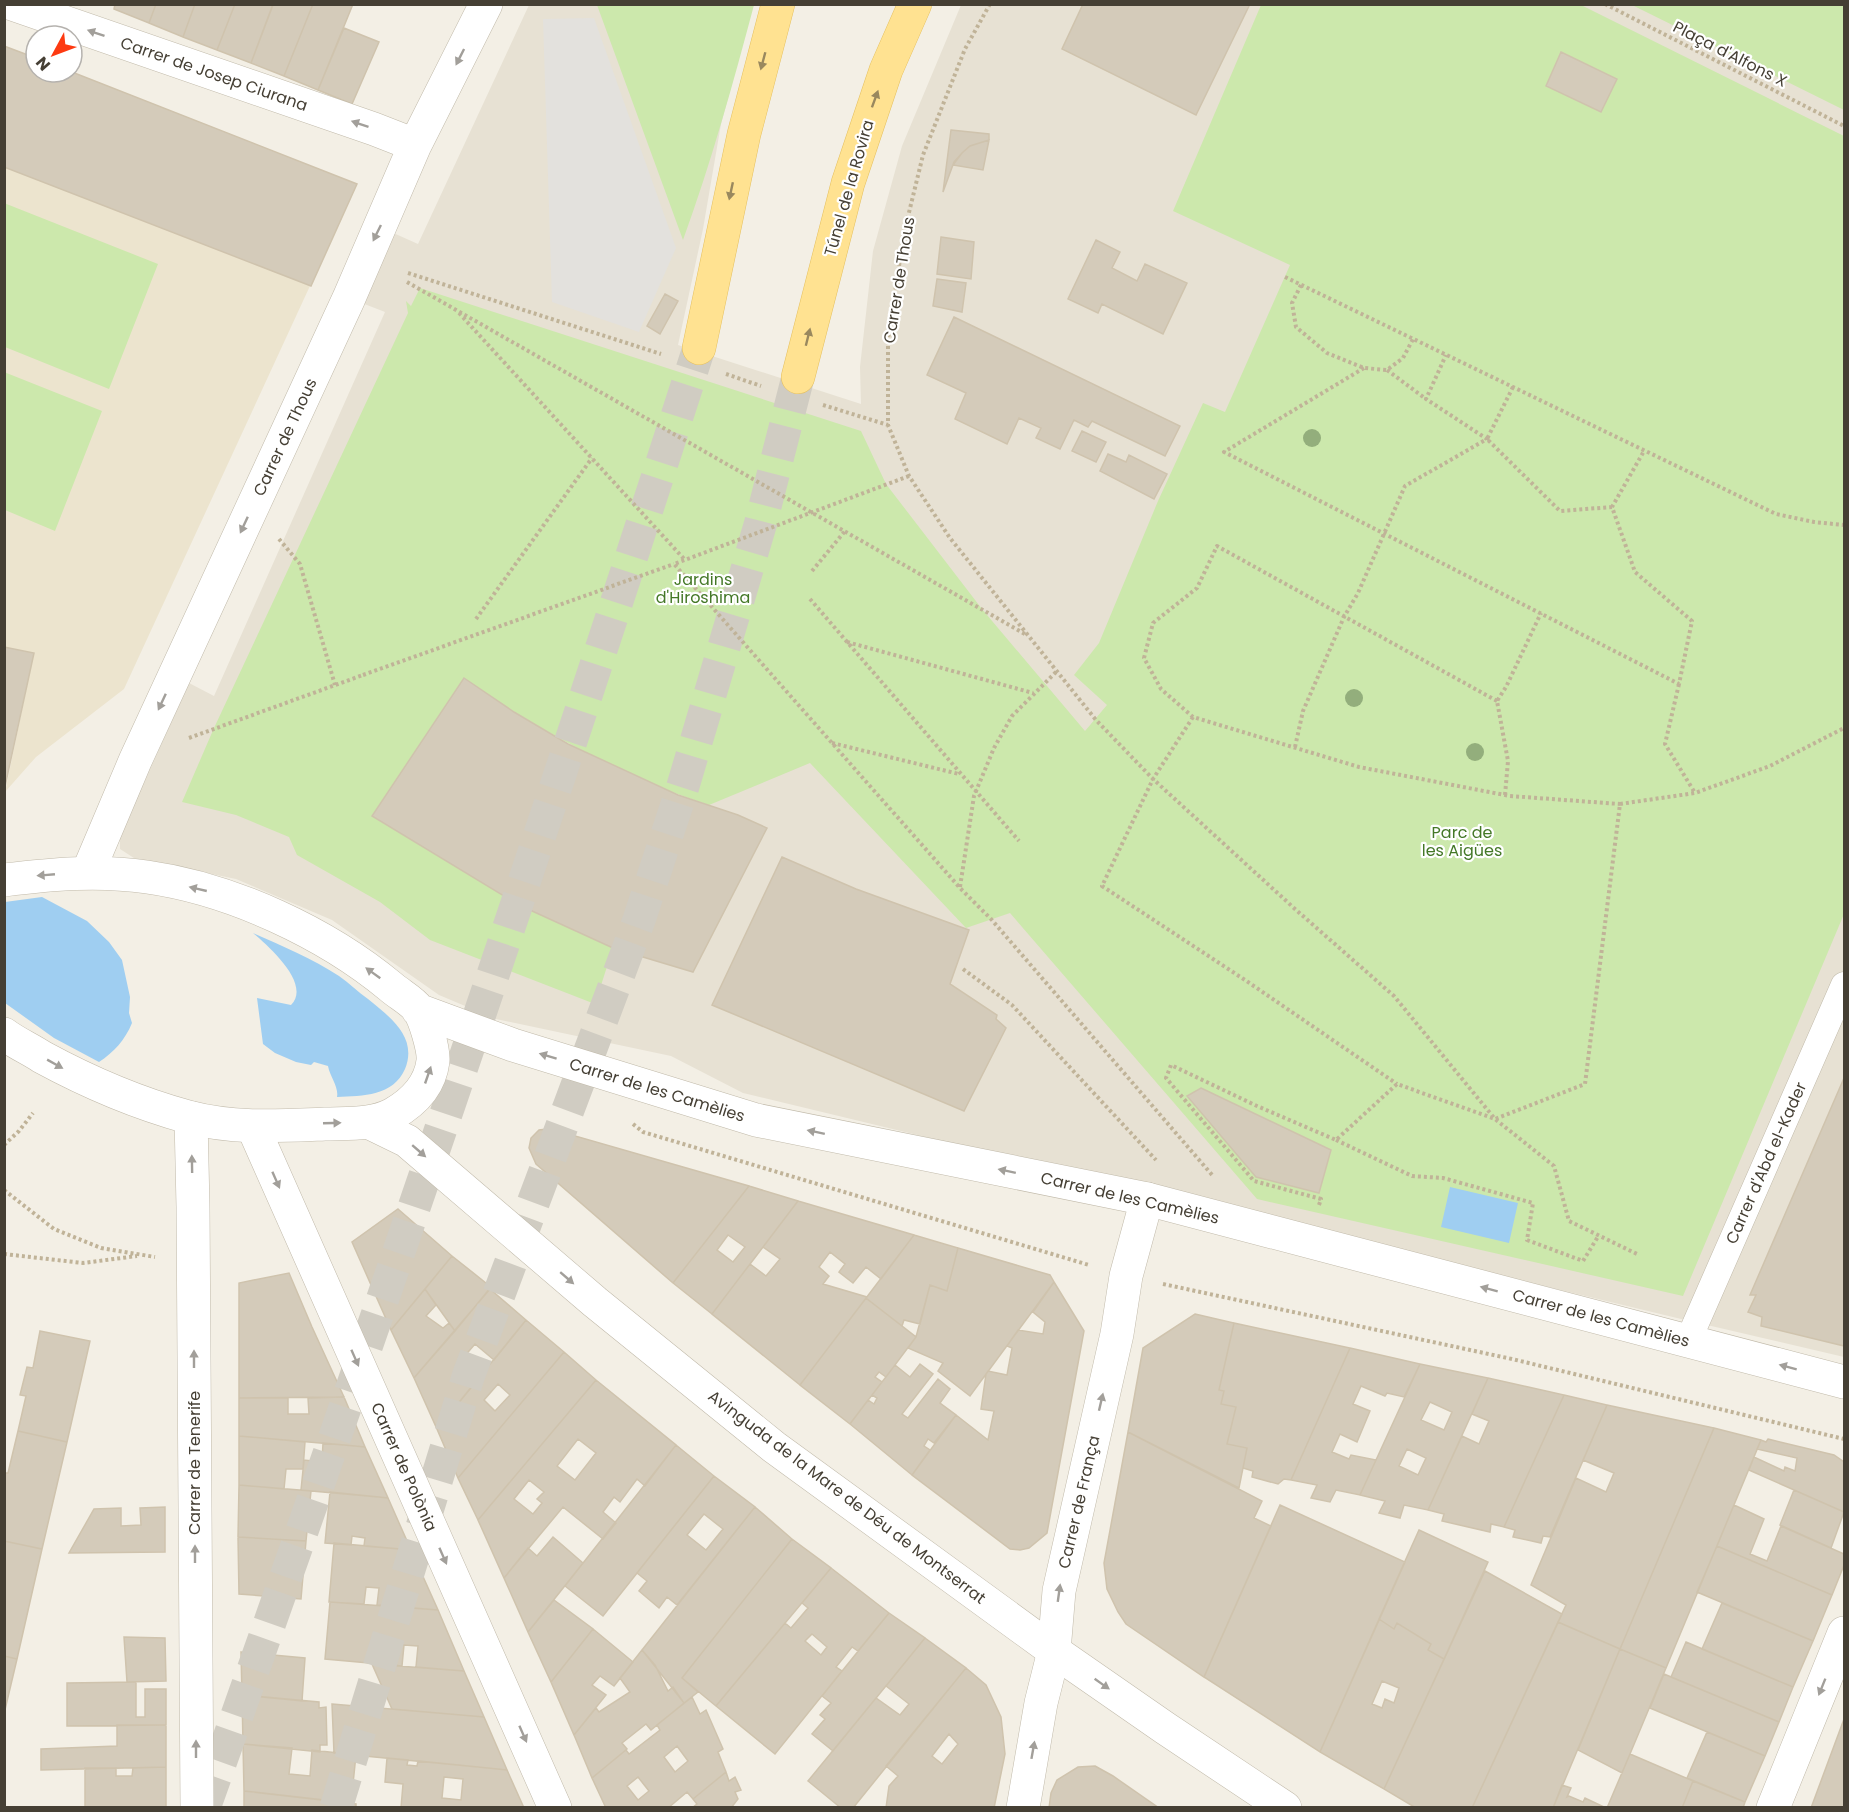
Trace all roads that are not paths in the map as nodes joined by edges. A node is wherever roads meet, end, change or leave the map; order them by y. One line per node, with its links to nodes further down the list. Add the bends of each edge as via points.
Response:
1 (12, 4): 5 (street, Carrer de Josep Ciurana, one-way to 1)
2 (486, 4): 5 (street, Carrer de Thous, one-way to 5)
3 (778, 4): 6 (main road, one-way to 6, via 744,134)
4 (915, 4): 7 (main road, Túnel de la Rovira, one-way to 4, via 848,183 885,70)
5 (415, 145): 8 (street, Carrer de Thous, one-way to 8)
6 (699, 348)
7 (798, 377)
8 (88, 872): 9 (street, one-way to 9); 11 (street, one-way to 8, via 366,968 272,914 217,893 148,877)
9 (4, 880)
10 (1845, 986): 17 (street, Carrer d'Abd el-Kader)
11 (418, 1010): 14 (street, one-way to 11, via 409,1102 421,1092 428,1078 432,1047); 16 (street, Carrer de les Camèlies, one-way to 11, via 756,1120 513,1046)
12 (4, 1034): 13 (street, one-way to 13, via 83,1079)
13 (191, 1118): 15 (street); 21 (street, Carrer de Tenerife, one-way to 13)
14 (369, 1122): 15 (street, one-way to 14); 20 (street, Avinguda de la Mare de Déu de Montserrat, one-way to 20, via 407,1141 595,1302 774,1447)
15 (253, 1127): 22 (street, Carrer de Polònia, one-way to 22)
16 (1147, 1199): 17 (street, Carrer de les Camèlies, one-way to 16); 20 (street, Carrer de França, one-way to 16, via 1059,1591 1117,1334 1126,1276)
17 (1688, 1341): 18 (street, Carrer de les Camèlies, one-way to 17)
18 (1845, 1382)
19 (1845, 1633): 25 (street, one-way to 25)
20 (1054, 1651): 23 (street, Carrer de França, one-way to 20); 24 (street, Avinguda de la Mare de Déu de Montserrat, one-way to 24)
21 (196, 1808)
22 (555, 1808)
23 (1023, 1808)
24 (1285, 1808)
25 (1773, 1808)

